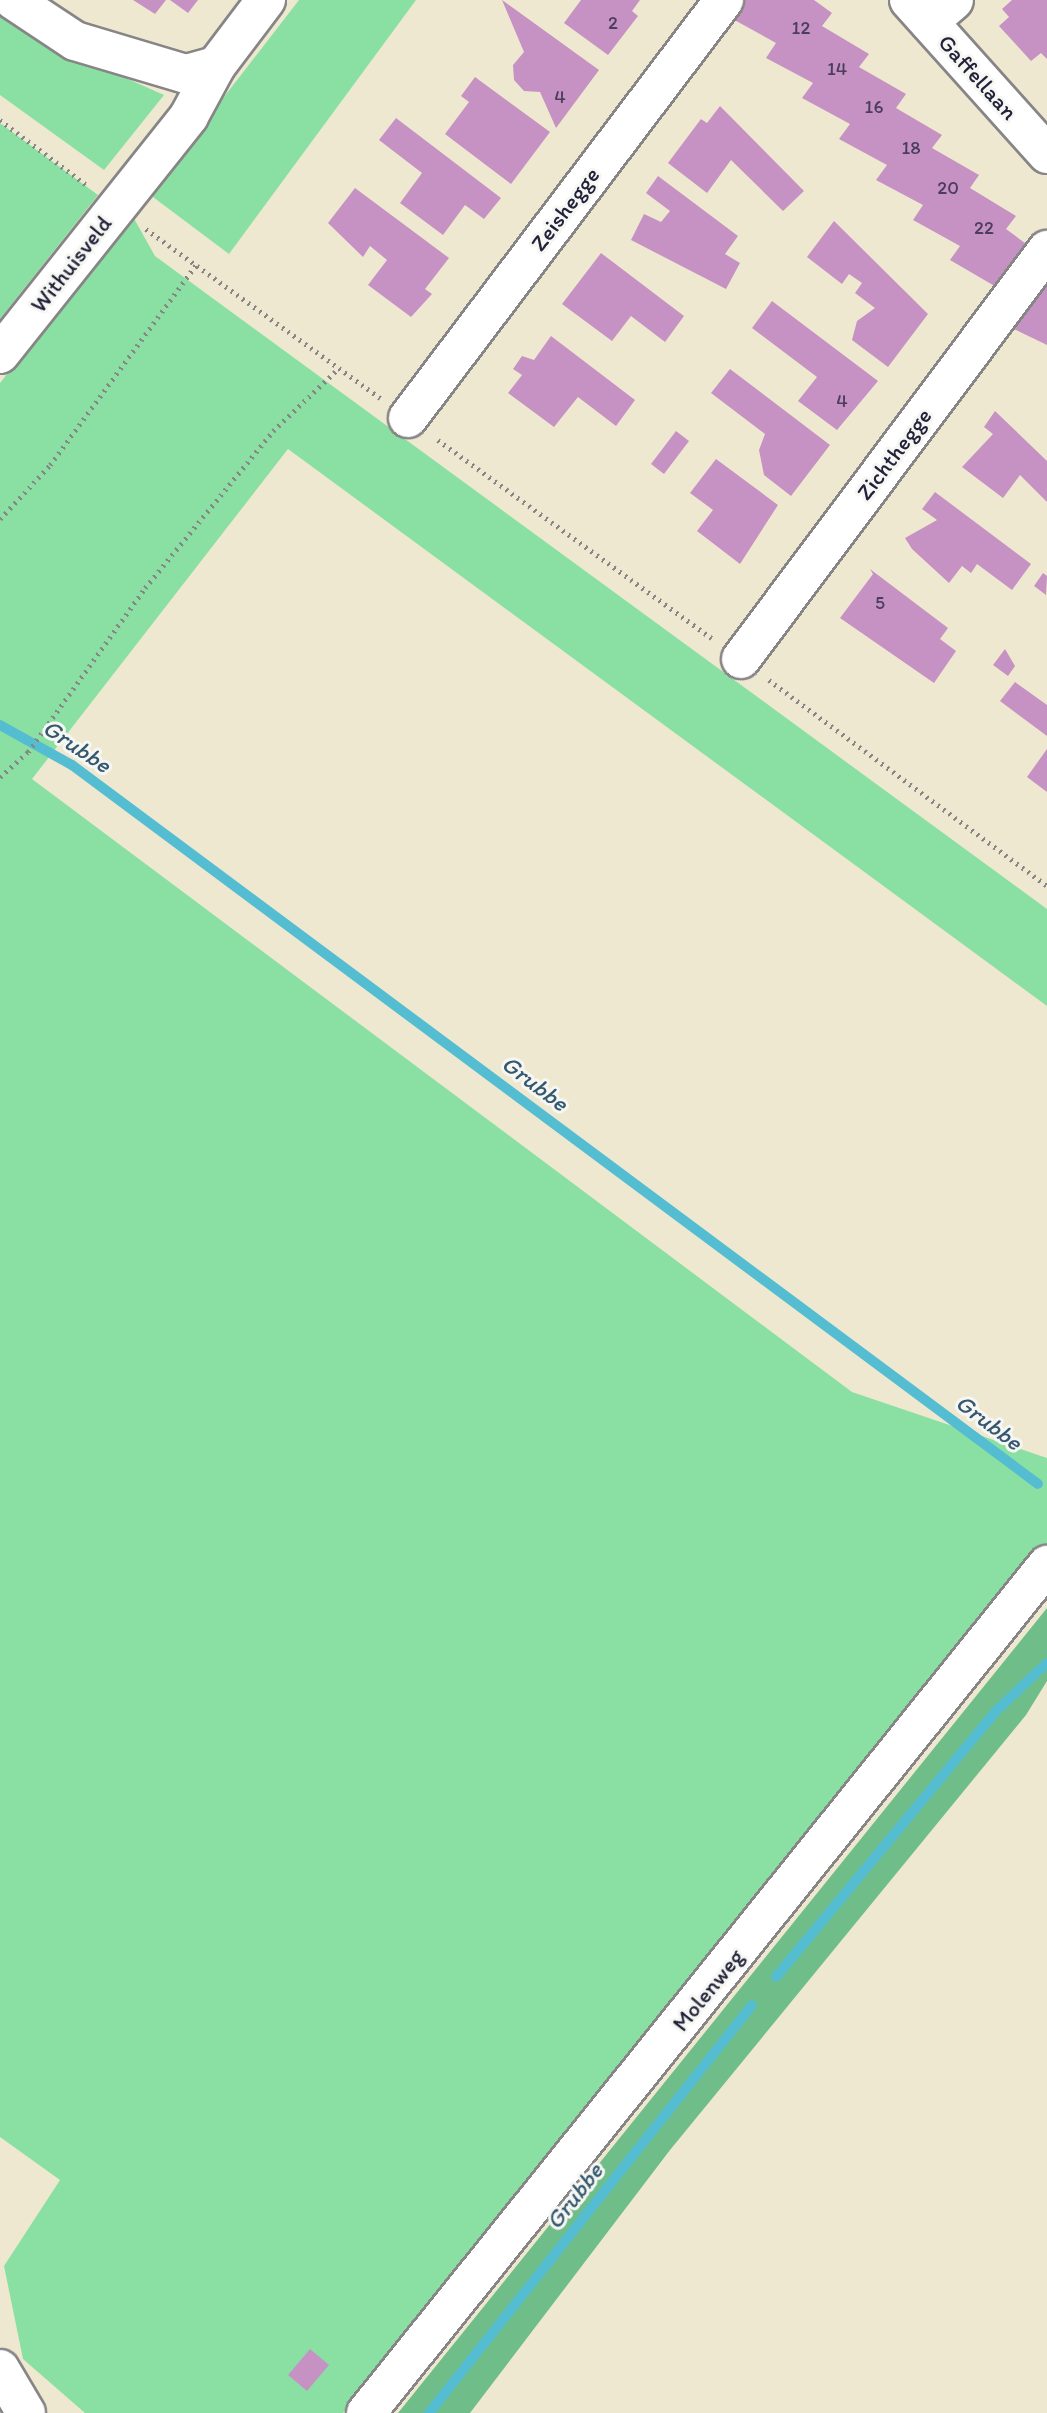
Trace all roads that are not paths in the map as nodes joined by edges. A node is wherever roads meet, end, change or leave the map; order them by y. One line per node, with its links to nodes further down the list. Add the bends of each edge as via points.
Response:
1 (13, 0): 5 (street, via 75,41 186,74)
2 (266, 0): 5 (street, Withuisveld)
3 (724, 0): 9 (street, Zeishegge)
4 (930, 7): 6 (street, Gaffellaan)
5 (216, 66): 8 (street, Withuisveld, via 189,116)
6 (1047, 153)
7 (1047, 250): 10 (street, Zichthegge)
8 (0, 354)
9 (408, 418)
10 (741, 659)
11 (1047, 1565): 14 (street, Molenweg)
12 (0, 2369): 13 (street)
13 (26, 2413)
14 (366, 2413)

